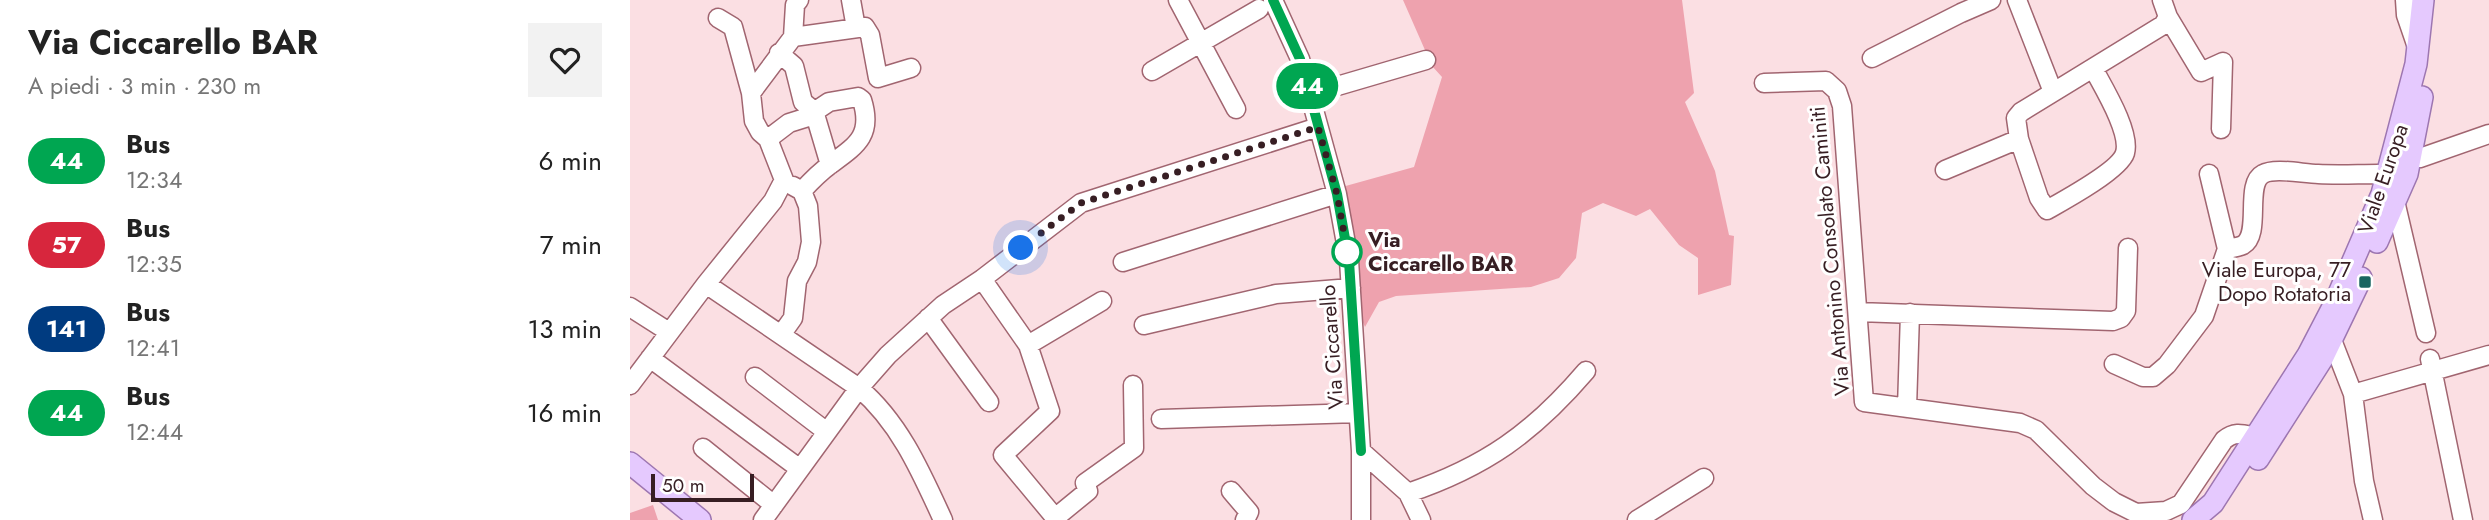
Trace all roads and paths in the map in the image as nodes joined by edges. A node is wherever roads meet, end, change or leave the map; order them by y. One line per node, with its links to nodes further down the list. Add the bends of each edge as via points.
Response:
1 (799, 0): 13 (street)
2 (852, 0): 12 (street)
3 (1178, 0): 14 (street)
4 (1991, 0): 17 (street)
5 (2017, 0): 23 (street)
6 (2405, 0): 15 (street)
7 (2423, 0): 15 (main road, Viale Europa)
8 (2434, 0): 33 (main road, Viale Europa, via 2428,66)
9 (1266, 5): 14 (street); 25 (street, Via Ciccarello, via 1300,59)
10 (2165, 8): 20 (street, via 2163,25); 29 (street, via 2201,72 2223,62)
11 (718, 18): 24 (street, via 733,27)
12 (856, 27): 13 (street); 19 (street, via 865,27 870,35 878,78)
13 (793, 37): 16 (street)
14 (1201, 43): 21 (street); 26 (street)
15 (2418, 51): 33 (main road, Viale Europa)
16 (779, 53): 24 (street); 27 (street, via 794,66 803,102)
17 (1872, 58)
18 (1426, 60): 25 (street)
19 (911, 68)
20 (2093, 68): 23 (street); 31 (street, via 2118,115 2126,152 2122,159 2047,210)
21 (1152, 71)
22 (1763, 83): 50 (street, Via Antonino Consolato Caminiti, via 1826,81 1837,91 1842,106)
23 (2053, 92): 31 (street, via 2016,118)
24 (751, 93): 32 (street, via 754,121)
25 (1310, 94): 28 (street, Via Ciccarello)
26 (1236, 109)
27 (814, 111): 32 (street); 34 (street); 34 (street, via 829,102 858,97 866,110 858,145)
28 (1318, 127): 40 (street, Via Ciccarello); 45 (street, via 1081,203)
29 (2221, 129)
30 (2489, 134): 33 (street, via 2420,158)
31 (2019, 138): 35 (street)
32 (768, 139): 38 (street)
33 (2402, 156): 37 (main road, Viale Europa); 41 (main road, Viale Europa, via 2407,173)
34 (830, 165): 39 (street)
35 (1945, 170)
36 (2208, 174): 43 (street)
37 (2388, 176): 43 (street, via 2263,174 2255,187 2250,236 2244,245); 74 (main road, Viale Europa, via 2334,305)
38 (784, 180): 39 (street); 46 (street, via 773,201)
39 (802, 191): 56 (street, via 811,242 797,281 793,318)
40 (1337, 194): 44 (street); 47 (street, Via Ciccarello)
41 (2395, 201): 55 (street); 57 (main road, Viale Europa)
42 (2128, 248): 51 (street, via 2126,311 2113,321)
43 (2227, 249): 61 (street, via 2204,316 2167,365 2153,377 2143,377)
44 (1123, 262)
45 (982, 279): 52 (street); 58 (street)
46 (706, 284): 54 (street); 56 (street)
47 (1351, 288): 53 (street, via 1276,293); 71 (street, Via Ciccarello)
48 (1102, 301): 58 (street)
49 (630, 307): 54 (street)
50 (1858, 312): 51 (street); 70 (street, Via Antonino Consolato Caminiti, via 1864,402)
51 (1910, 313): 70 (street)
52 (928, 318): 67 (street); 69 (street)
53 (1144, 325)
54 (670, 332): 60 (street)
55 (2426, 333)
56 (781, 335): 67 (street)
57 (2332, 340): 68 (street); 92 (main road, Viale Europa)
58 (1028, 345): 83 (street, via 1050,411 1003,456)
59 (2489, 355): 62 (street)
60 (650, 358): 65 (street); 78 (street)
61 (2114, 364)
62 (2431, 365): 68 (street); 84 (street)
63 (1586, 371): 81 (street, via 1558,404 1497,453 1444,481)
64 (755, 377): 73 (street)
65 (630, 385)
66 (1133, 385): 83 (street, via 1134,449 1085,483 1088,491)
67 (859, 388): 73 (street); 86 (street, via 878,405 914,457)
68 (2353, 394): 93 (street)
69 (989, 402)
70 (1907, 408): 74 (street, Via Antonino Consolato Caminiti, via 2020,423 2036,430 2094,486 2136,513 2166,511 2181,504 2224,440 2238,433)
71 (1358, 413): 72 (street); 76 (street, Via Ciccarello)
72 (1161, 419)
73 (827, 432): 78 (street)
74 (2255, 437): 91 (main road, Viale Europa, via 2213,503)
75 (703, 449): 82 (street)
76 (1361, 451): 81 (street); 88 (street, Via Ciccarello)
77 (630, 463): 85 (main road)
78 (800, 469): 82 (street)
79 (1704, 478): 90 (street)
80 (1231, 491): 87 (street, via 1249,512)
81 (1408, 493): 89 (street)
82 (771, 514)
83 (1056, 519)
84 (2460, 519)
85 (700, 520)
86 (943, 520)
87 (1245, 520)
88 (1361, 520)
89 (1421, 520)
90 (1637, 520)
91 (2193, 520)
92 (2219, 520)
93 (2373, 520)

